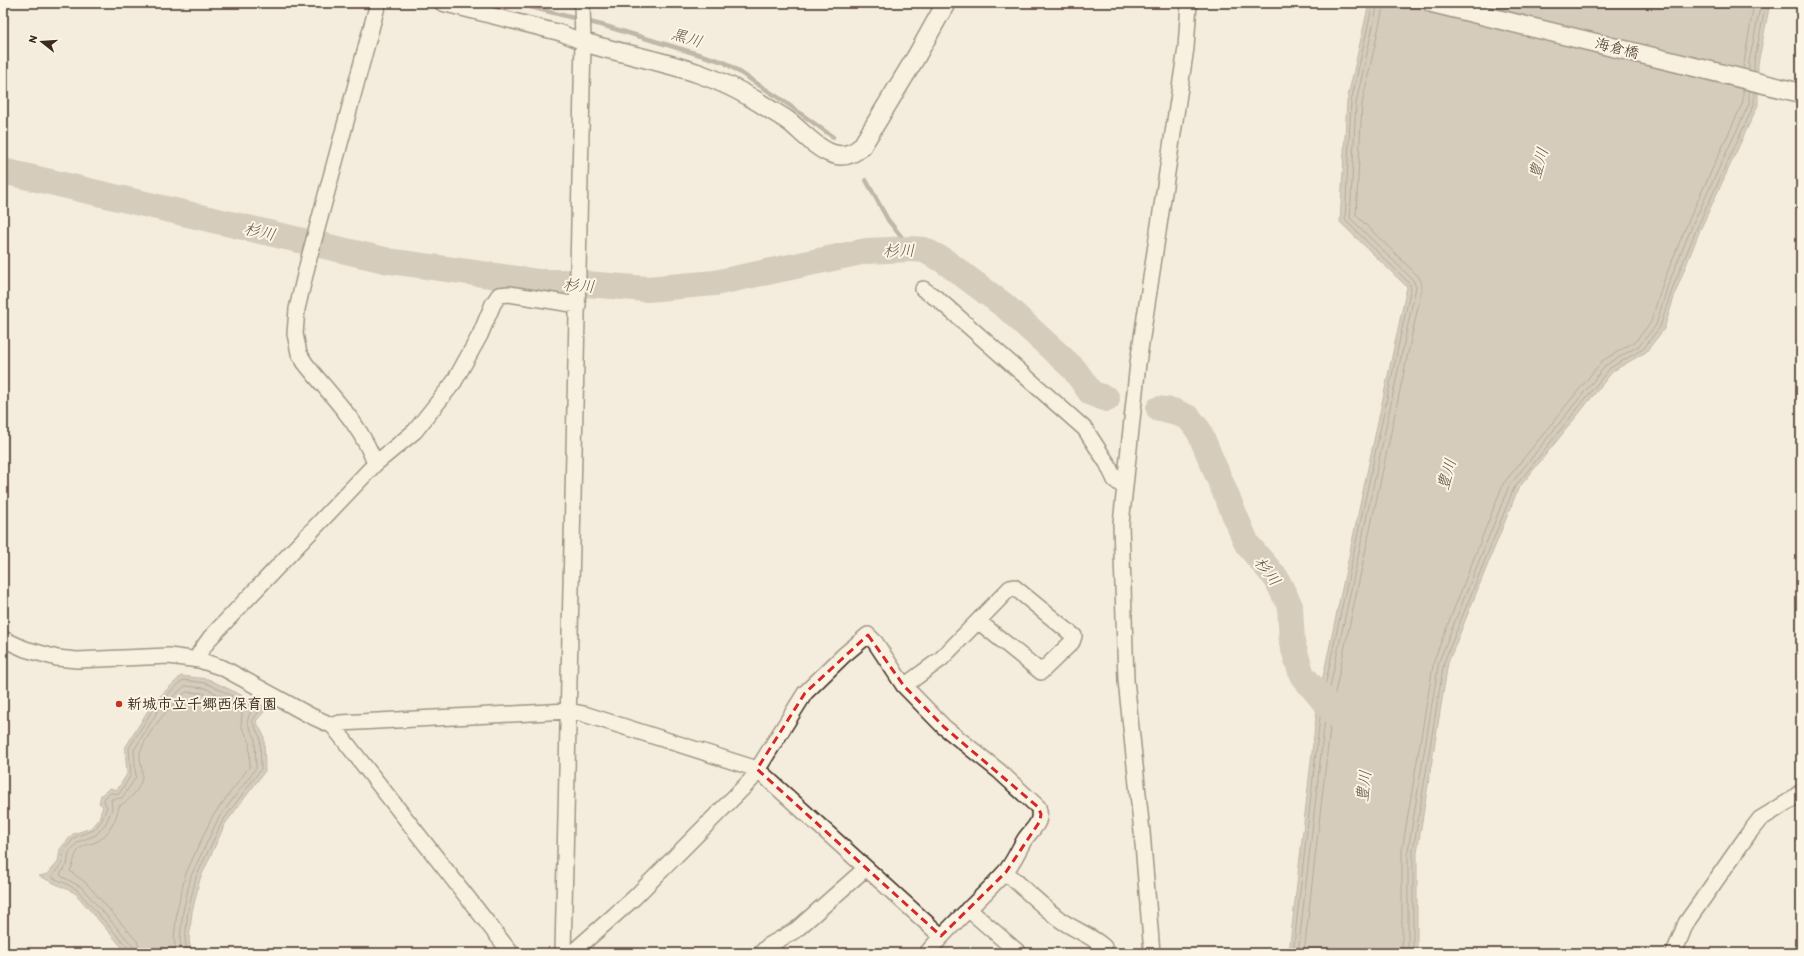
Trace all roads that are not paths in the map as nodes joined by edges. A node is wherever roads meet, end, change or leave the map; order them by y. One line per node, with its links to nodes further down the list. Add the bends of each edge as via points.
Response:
1 (378, 3): 11 (street, via 311,252 297,309 295,334 299,353 305,363 354,423)
2 (442, 3): 7 (street, via 561,34)
3 (946, 3): 7 (street, via 862,146 855,153 845,156 827,152 816,146 790,122 722,83 677,65)
4 (1189, 3): 12 (street, via 1186,48 1138,363)
5 (1432, 3): 8 (street, 海倉橋)
6 (582, 6): 7 (street)
7 (583, 36): 10 (street)
8 (1801, 93)
9 (923, 289): 12 (street, via 940,300 1084,429 1115,480)
10 (578, 301): 11 (street, via 499,295 454,382 415,431); 17 (street)
11 (375, 464): 15 (street, via 210,638 200,652)
12 (1124, 487): 31 (street, via 1121,567 1126,680)
13 (978, 621): 13 (street, via 1010,588 1014,587 1074,636 1072,642 1041,672); 16 (street, via 941,659)
14 (3, 639): 15 (street, via 25,649 57,658 78,660 169,656)
15 (199, 660): 18 (street, via 223,668 309,716)
16 (904, 686): 19 (street, via 868,635 804,693); 22 (street, via 944,727 999,771 1038,808 1041,814 1040,821)
17 (568, 711): 18 (street, via 340,722); 19 (street); 26 (street)
18 (333, 726): 25 (street)
19 (757, 769): 21 (street); 26 (street, via 751,780 634,898 574,952)
20 (1801, 792): 32 (street, via 1760,819 1686,924)
21 (866, 868): 24 (street); 27 (street, via 796,930 768,946)
22 (1006, 872): 23 (street); 30 (street, via 1060,919 1096,939 1104,947)
23 (968, 909): 24 (street); 29 (street)
24 (941, 936): 28 (street)
25 (511, 953)
26 (564, 953)
27 (761, 953)
28 (927, 953)
29 (1019, 953)
30 (1103, 953)
31 (1152, 953)
32 (1674, 953)

